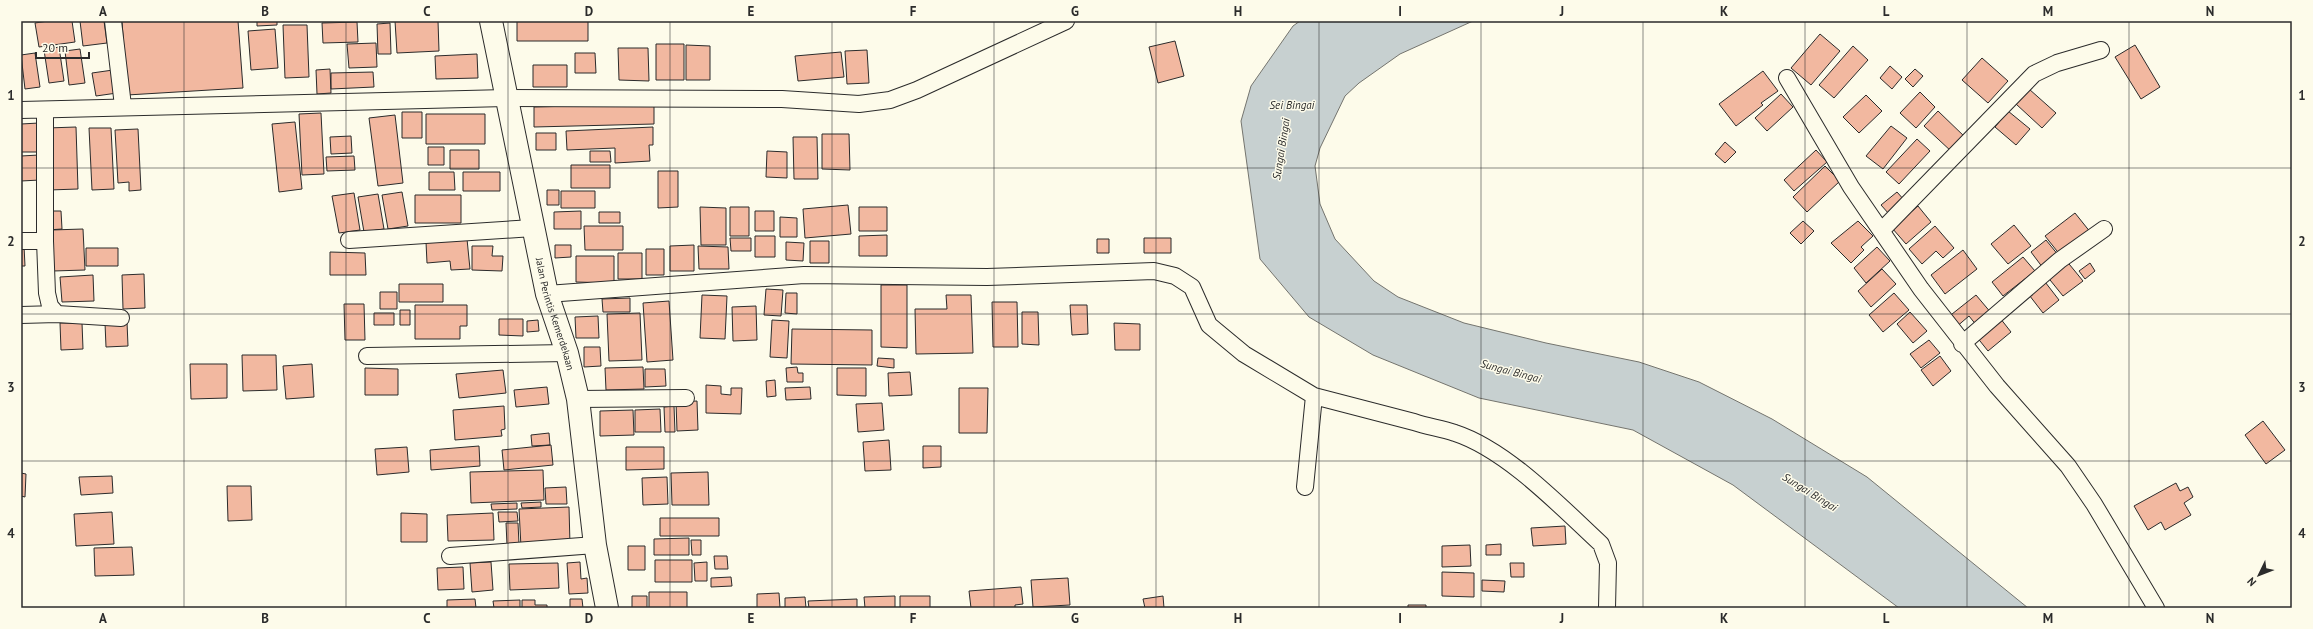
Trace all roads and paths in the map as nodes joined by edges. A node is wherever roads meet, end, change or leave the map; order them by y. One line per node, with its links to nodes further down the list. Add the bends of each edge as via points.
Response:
1 (113, 21): 7 (street)
2 (491, 21): 6 (street, Jalan Perintis Kemerdekaan)
3 (1066, 21): 6 (street, via 917,90 882,101 859,104 782,98)
4 (2101, 50): 12 (street, via 2057,63 2034,74)
5 (1787, 78): 12 (street, via 1851,187)
6 (506, 98): 7 (street); 10 (street, Jalan Perintis Kemerdekaan)
7 (123, 106): 9 (street)
8 (21, 110): 9 (street)
9 (45, 110): 15 (street)
10 (533, 228): 13 (street); 16 (street, Jalan Perintis Kemerdekaan)
11 (2104, 229): 20 (street, via 2060,260)
12 (1882, 230): 20 (street)
13 (349, 240)
14 (21, 241): 15 (street)
15 (45, 241): 17 (street, via 47,293 50,306)
16 (547, 294): 21 (street, Jalan Perintis Kemerdekaan); 23 (street, via 804,275 987,277 1154,271 1175,276 1192,287 1209,325 1244,354)
17 (57, 314): 18 (street); 19 (street)
18 (21, 315)
19 (121, 318)
20 (1962, 344): 31 (street, via 2068,466 2094,504)
21 (567, 353): 22 (street); 25 (street, Jalan Perintis Kemerdekaan)
22 (367, 356)
23 (1314, 396): 26 (street); 30 (street, via 1456,433 1505,459 1601,544 1608,564)
24 (686, 398): 25 (street)
25 (578, 399): 27 (street, Jalan Perintis Kemerdekaan)
26 (1305, 487)
27 (595, 545): 28 (street); 29 (street, Jalan Perintis Kemerdekaan)
28 (450, 556)
29 (607, 608)
30 (1607, 608)
31 (2156, 608)

